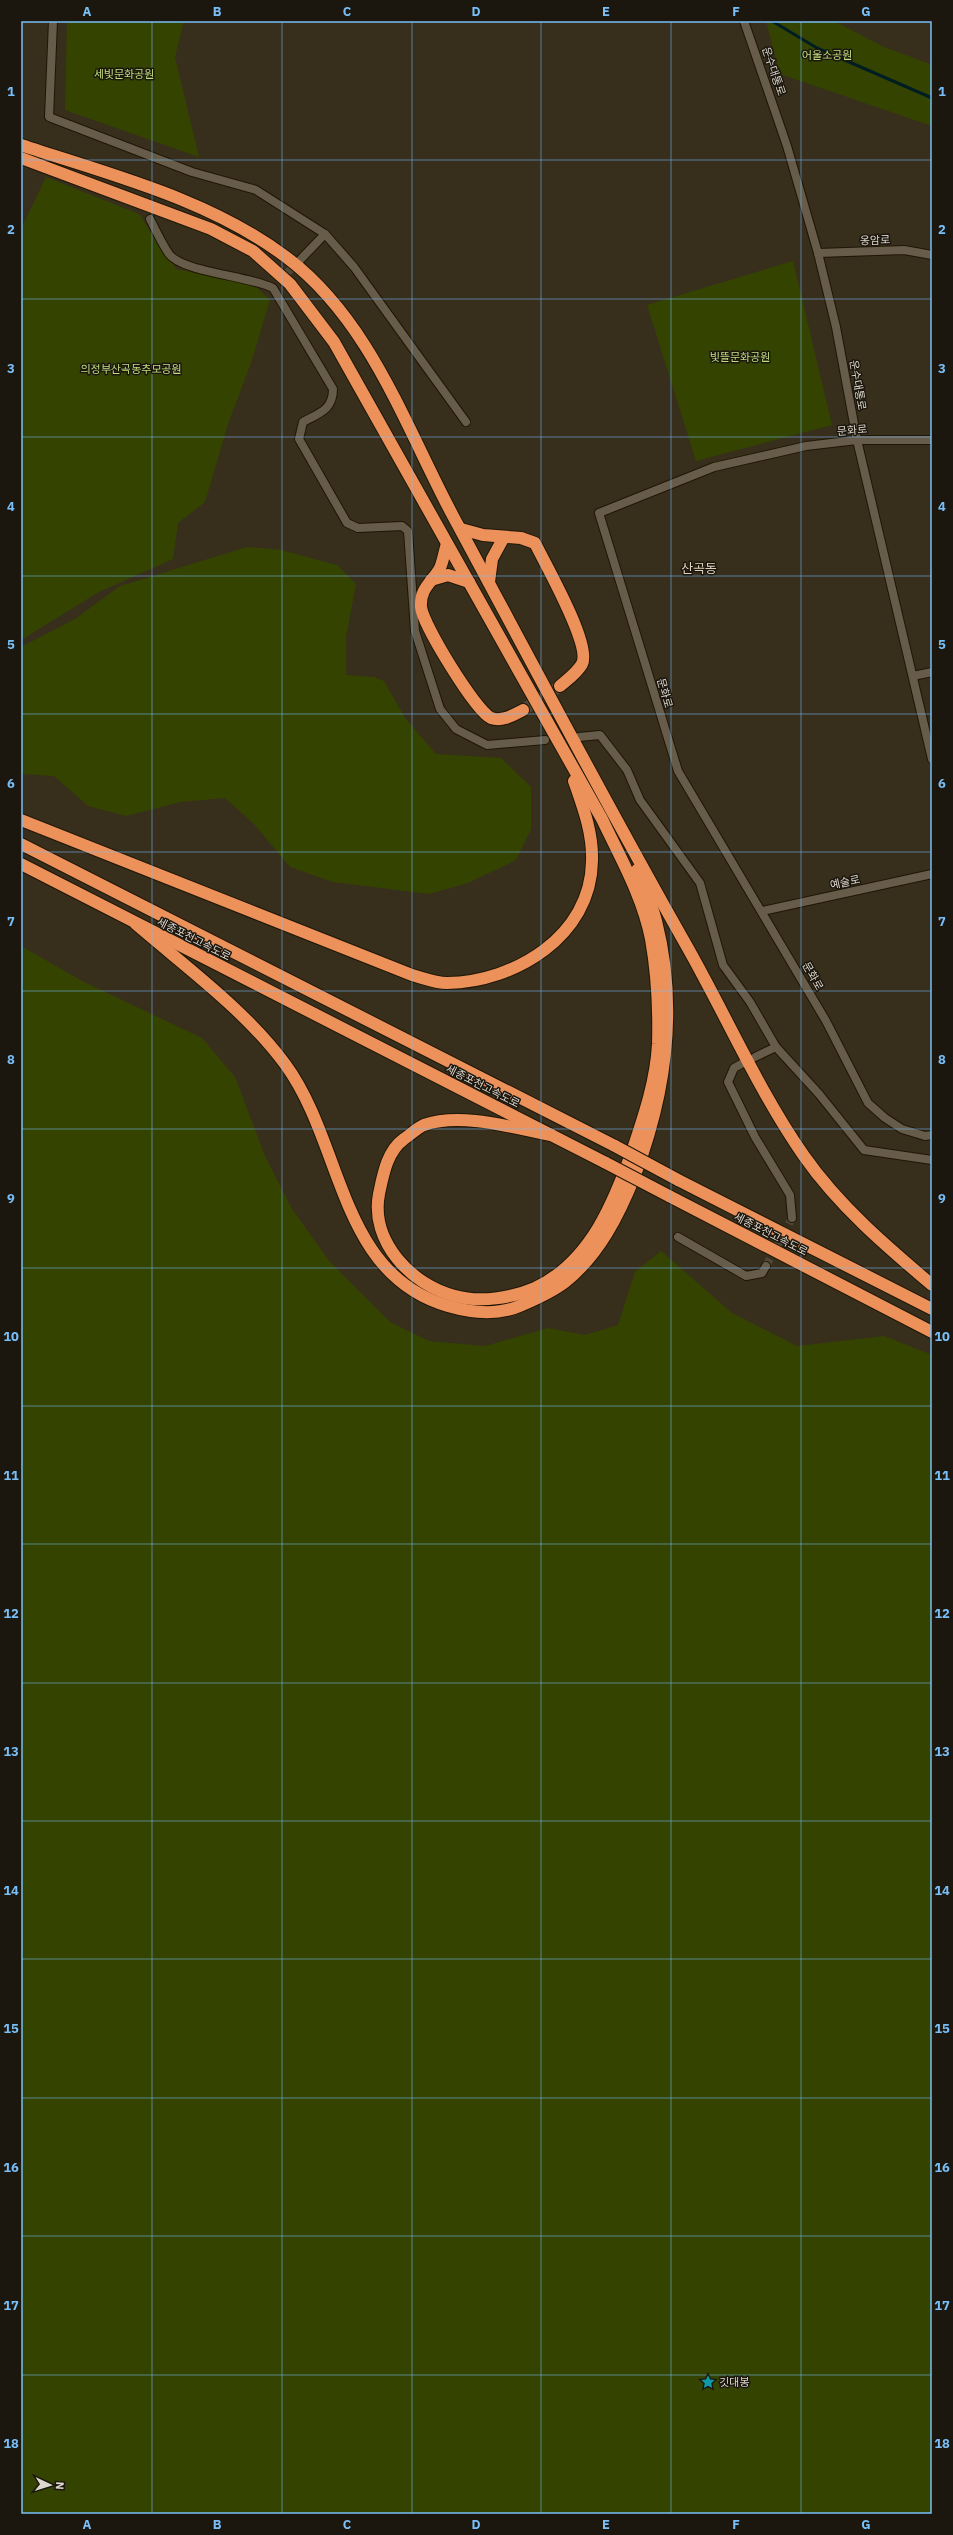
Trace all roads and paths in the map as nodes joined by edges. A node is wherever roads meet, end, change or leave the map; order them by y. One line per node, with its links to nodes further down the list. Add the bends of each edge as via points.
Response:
1 (53, 21): 6 (street, via 49,117 192,172 256,190)
2 (744, 21): 7 (street, 운수대통로, via 787,146)
3 (21, 145): 13 (highway, via 186,201 246,231 287,257 322,288 357,333)
4 (21, 158): 15 (highway, via 211,229 253,252 290,284 334,342)
5 (150, 219): 24 (street, via 170,256 184,265 276,285 333,389 333,399 326,410 302,422 299,439 347,522 358,528 402,526 408,531 415,631 437,693 440,709 456,728 487,745)
6 (325, 234): 9 (street); 10 (street, via 354,267)
7 (818, 253): 8 (street, 옹암로, via 904,250); 11 (street, 운수대통로, via 836,327)
8 (932, 255)
9 (300, 260)
10 (466, 422)
11 (857, 440): 12 (street, 문화로); 20 (street, 운수대통로); 32 (street, 문화로, via 806,446 714,467 599,513 678,771)
12 (932, 440)
13 (460, 529): 14 (highway, via 483,536); 18 (highway)
14 (504, 537): 18 (highway, via 492,559); 21 (highway, via 521,538 535,543 579,632 584,653 582,664)
15 (447, 544): 16 (highway, via 439,569); 17 (highway)
16 (431, 580): 17 (highway, via 448,575); 22 (highway, via 422,590 421,609 466,690 479,708 492,718 505,719)
17 (469, 582): 25 (highway)
18 (489, 582): 28 (highway)
19 (932, 672): 20 (street)
20 (913, 676): 26 (street, 운수대통로)
21 (560, 686)
22 (523, 710)
23 (579, 737): 34 (street, via 600,735 628,770 640,800 700,883 723,965 750,1002)
24 (546, 740)
25 (564, 752): 27 (highway, via 591,838 592,862 586,894 574,918 555,943 516,968 485,979 446,983 412,976); 37 (highway, via 602,819 635,888 651,937 657,995 658,1046 650,1100 617,1195 601,1225 580,1253 558,1273 536,1287 508,1297 483,1299 455,1296 425,1283 401,1264 389,1247 380,1226 378,1202 384,1168 399,1142 423,1125 462,1120)
26 (932, 759)
27 (21, 820)
28 (619, 826): 33 (highway, via 656,919 665,968 668,1015 667,1054 662,1086 650,1136 620,1213 588,1261 564,1283 514,1309 468,1312 434,1302 409,1291 383,1266 362,1236 323,1133 303,1091 286,1065 257,1029); 43 (highway, via 765,1091 805,1157 865,1227)
29 (21, 844): 44 (highway, 세종포천고속도로, bridge)
30 (21, 864): 33 (highway, 세종포천고속도로)
31 (932, 874): 32 (street, 예술로)
32 (762, 911): 38 (street, 문화로, via 826,1022 868,1103 902,1129 925,1136)
33 (136, 924): 37 (highway, 세종포천고속도로)
34 (776, 1047): 35 (street); 39 (street, via 819,1094 864,1150)
35 (755, 1057)
36 (743, 1063): 40 (street, via 734,1068 728,1082 755,1137 790,1195)
37 (551, 1135): 45 (highway, 세종포천고속도로, bridge)
38 (932, 1135)
39 (932, 1160)
40 (792, 1218)
41 (678, 1237): 42 (street, via 746,1276 762,1273)
42 (766, 1266)
43 (932, 1285)
44 (932, 1309)
45 (932, 1332)

